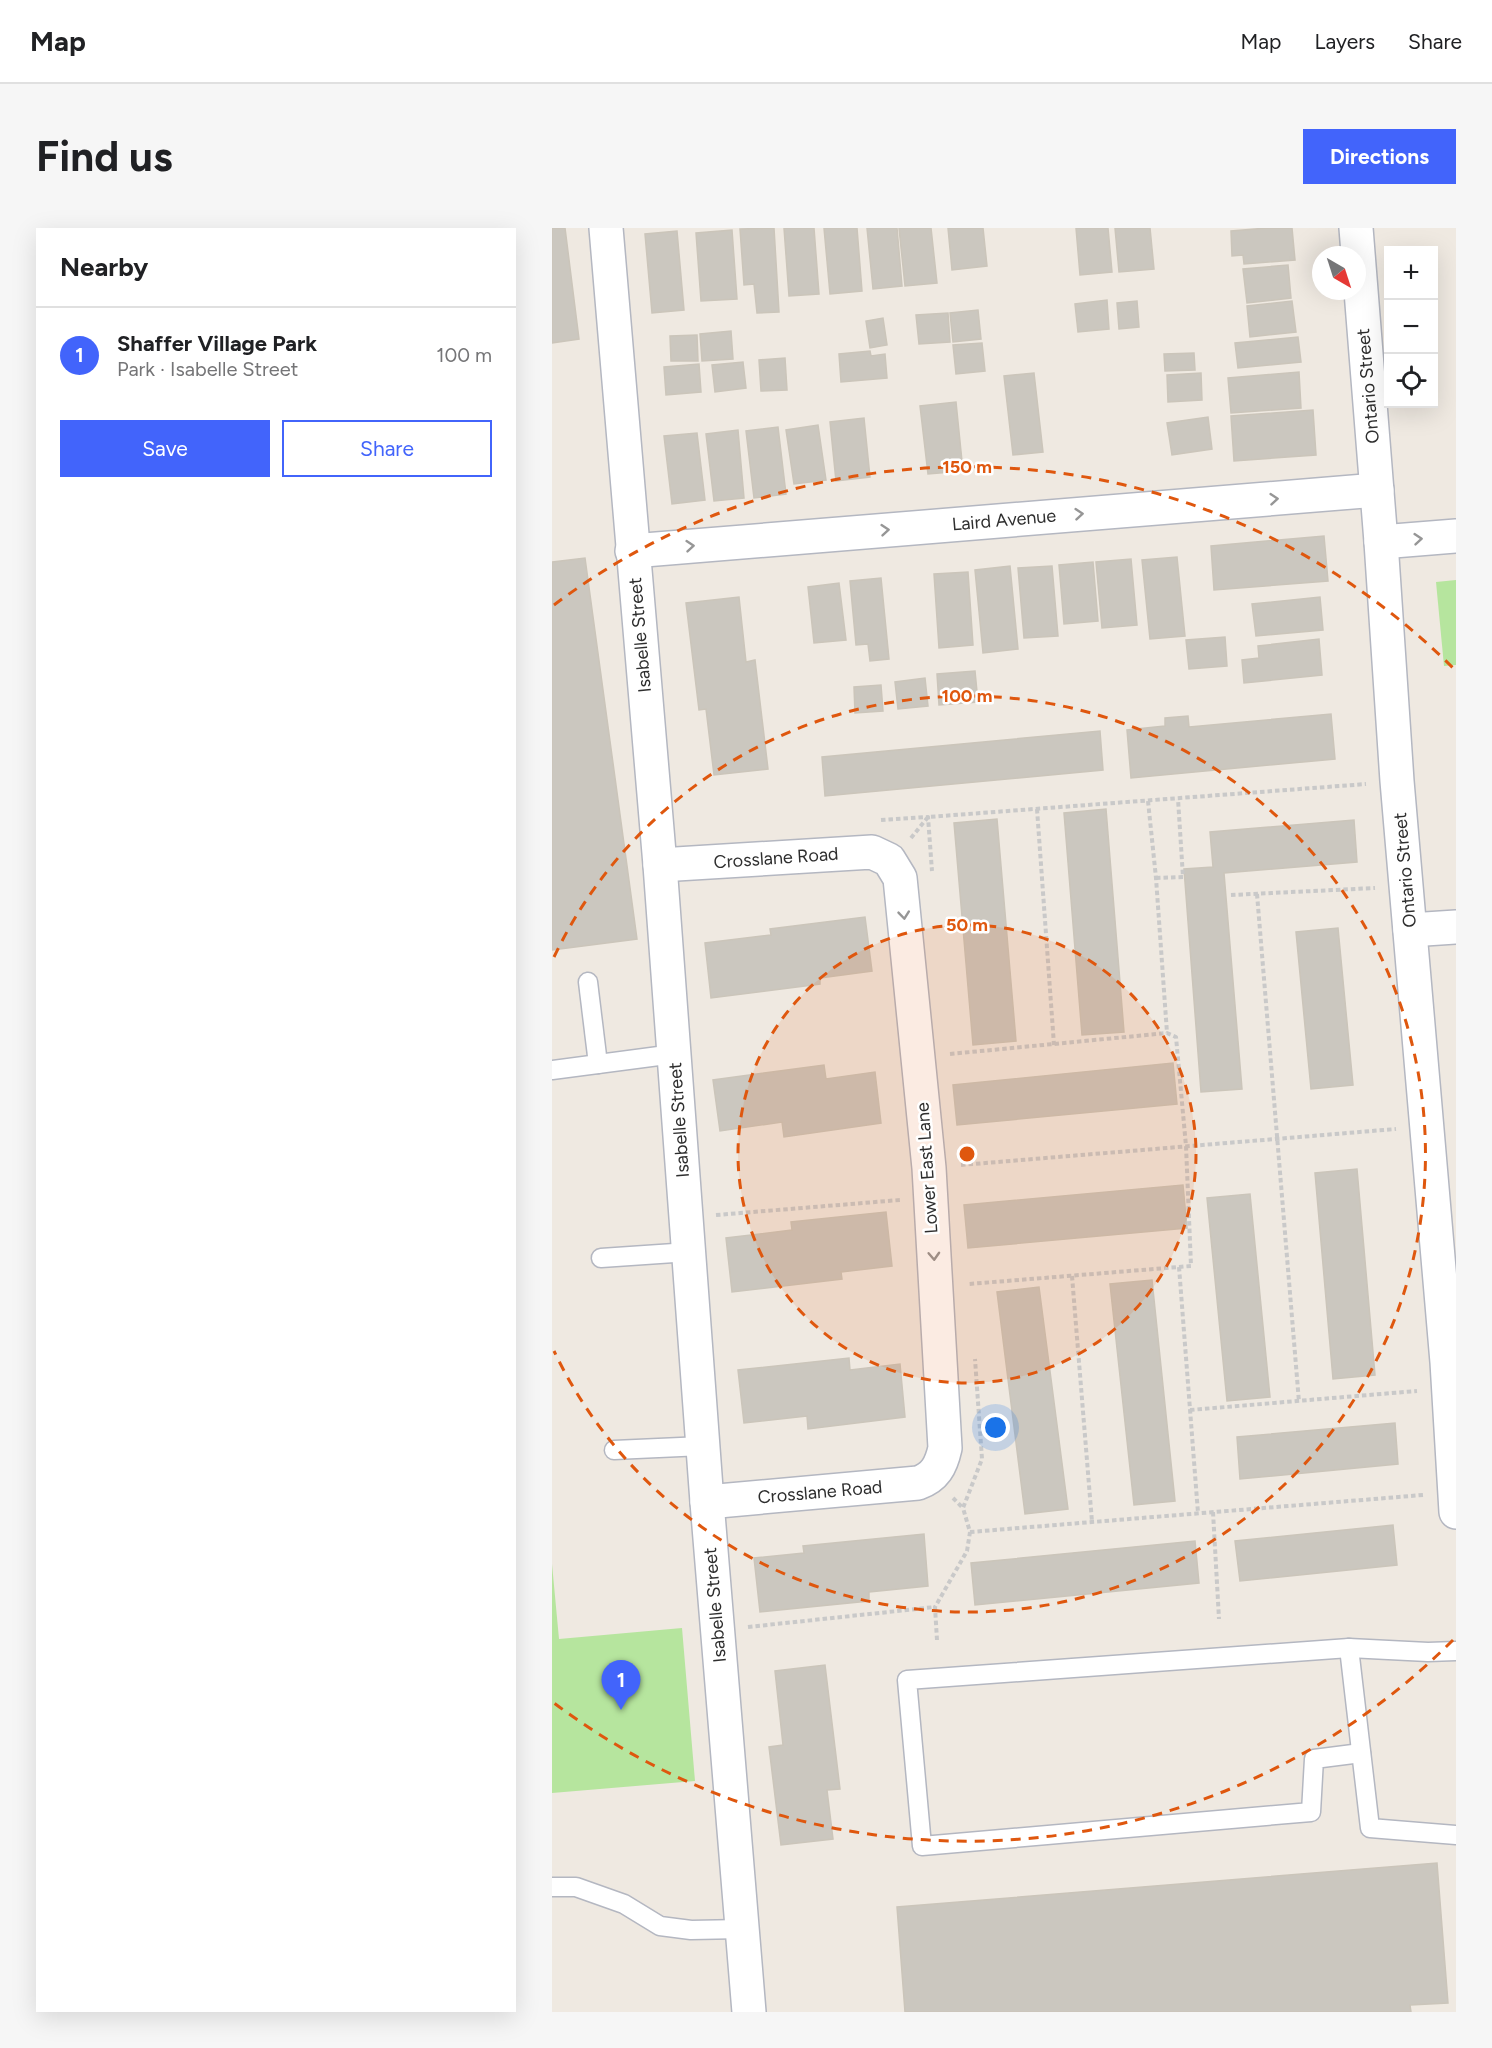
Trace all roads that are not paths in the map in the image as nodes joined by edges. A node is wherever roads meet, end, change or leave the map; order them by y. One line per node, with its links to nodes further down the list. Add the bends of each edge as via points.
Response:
1 (606, 228): 6 (street, Isabelle Street)
2 (1356, 228): 3 (street, Ontario Street)
3 (1377, 490): 5 (street, Ontario Street); 6 (street, Laird Avenue, one-way to 3)
4 (1456, 536): 5 (street, one-way to 4)
5 (1381, 542): 10 (street, Ontario Street)
6 (632, 551): 8 (street, Isabelle Street)
7 (889, 860): 8 (street, Crosslane Road, via 872,852); 20 (street, Lower East Lane, one-way to 20, via 900,878 929,1168 945,1448)
8 (660, 865): 12 (street, Isabelle Street)
9 (1456, 927): 10 (street)
10 (1410, 930): 17 (street, Ontario Street)
11 (588, 982): 13 (lane)
12 (674, 1054): 13 (lane); 15 (street, Isabelle Street)
13 (598, 1064): 14 (lane)
14 (552, 1070)
15 (689, 1252): 16 (lane); 18 (street, Isabelle Street)
16 (601, 1258)
17 (1451, 1362): 22 (street, Ontario Street)
18 (703, 1446): 19 (lane); 21 (street, Isabelle Street)
19 (614, 1450)
20 (932, 1475): 21 (street, Crosslane Road, via 918,1483)
21 (707, 1502): 28 (street, Isabelle Street)
22 (1456, 1512)
23 (1349, 1648): 24 (lane); 25 (lane); 25 (lane, via 907,1680 922,1846 1311,1812 1314,1759)
24 (1456, 1651)
25 (1361, 1753): 26 (lane, via 1370,1828)
26 (1456, 1835)
27 (552, 1887): 28 (lane, via 576,1887 624,1904 660,1926)
28 (742, 1929): 29 (street, Isabelle Street)
29 (749, 2012)

